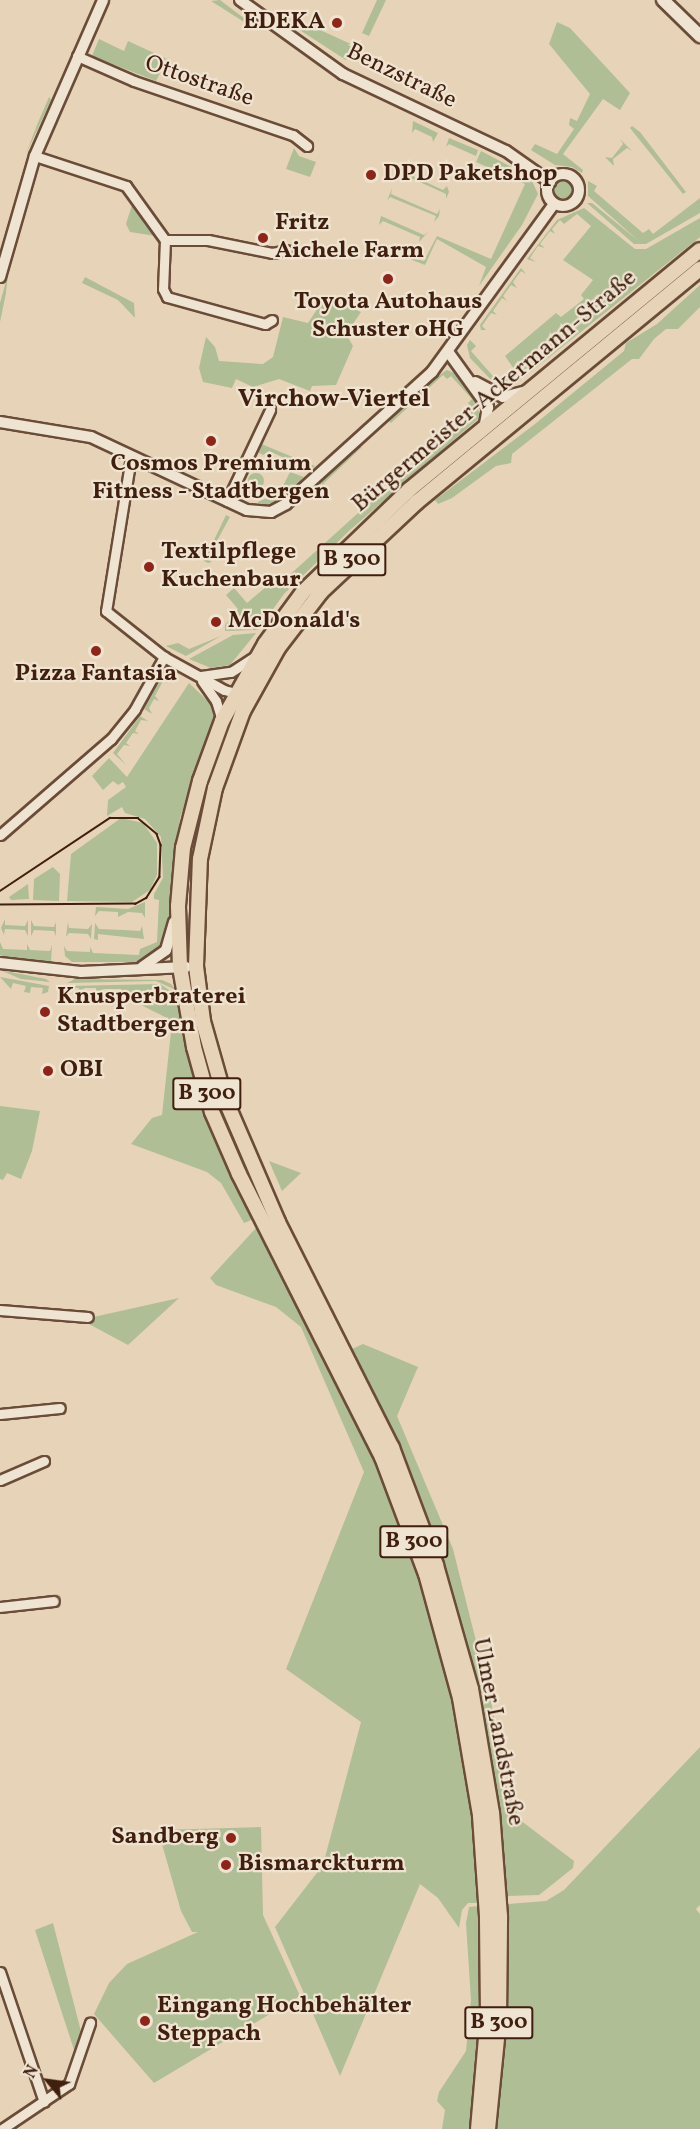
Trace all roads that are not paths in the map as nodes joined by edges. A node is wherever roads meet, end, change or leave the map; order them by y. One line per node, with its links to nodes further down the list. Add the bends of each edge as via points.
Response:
1 (103, 0): 5 (street)
2 (240, 0): 8 (street, Benzstraße, via 343,74 506,151)
3 (663, 0): 4 (main road)
4 (700, 36)
5 (77, 56): 6 (street, Ottostraße, via 134,81 293,135); 7 (street)
6 (307, 146)
7 (35, 156): 10 (street, via 126,186); 14 (street)
8 (549, 182): 9 (street, via 548,196); 9 (street, via 566,175 579,188 574,202)
9 (554, 204): 16 (street)
10 (165, 240): 11 (street, via 208,240 272,253); 15 (street, via 163,290 167,297 265,324)
11 (287, 250)
12 (700, 250): 18 (main road, Bürgermeister-Ackermann-Straße / B 300)
13 (700, 269): 27 (main road, Bürgermeister-Ackermann-Straße / B 300, via 373,540 297,622)
14 (0, 277)
15 (272, 320)
16 (449, 353): 17 (street); 23 (street, via 282,506 257,513)
17 (472, 381): 18 (street, via 503,397); 21 (street, via 488,407)
18 (532, 389): 21 (main road, Bürgermeister-Ackermann-Straße / B 300)
19 (270, 410): 23 (street)
20 (0, 422): 22 (street, via 78,433)
21 (484, 429): 24 (main road, Bürgermeister-Ackermann-Straße / B 300, via 335,558 303,592)
22 (131, 457): 23 (street); 25 (street, via 106,611)
23 (227, 501)
24 (258, 655): 26 (street, via 231,672); 28 (main road, Bürgermeister-Ackermann-Straße / B 300)
25 (164, 657): 26 (street); 30 (street, via 135,709 111,739)
26 (199, 676): 28 (street); 29 (street, via 216,700)
27 (252, 693): 28 (street); 33 (main road, Bürgermeister-Ackermann-Straße / B 300, via 227,752 206,824 200,859)
28 (236, 694): 29 (main road, Bürgermeister-Ackermann-Straße / B 300)
29 (222, 721): 31 (main road, Bürgermeister-Ackermann-Straße / B 300, via 192,809)
30 (0, 835)
31 (178, 906): 34 (main road, Bürgermeister-Ackermann-Straße / B 300); 35 (street, via 166,950)
32 (0, 963): 35 (street, via 81,972)
33 (196, 966): 34 (street); 44 (main road, Ulmer Landstraße / B 300, via 211,1054 225,1099 300,1268 392,1448 436,1565 471,1689 492,1813)
34 (180, 967): 35 (street); 44 (main road, B 300, via 194,1047 212,1112 382,1457 426,1574 460,1698)
35 (139, 969)
36 (0, 1310): 37 (street)
37 (88, 1317)
38 (60, 1408): 39 (street)
39 (0, 1414)
40 (44, 1461): 41 (street)
41 (0, 1480)
42 (54, 1600): 43 (street)
43 (0, 1607)
44 (492, 1888): 45 (main road, B 300)
45 (494, 1916): 50 (main road, B 300); 51 (main road, B 300, via 499,2019)
46 (0, 1972): 48 (street)
47 (90, 2023): 48 (street, via 73,2079)
48 (44, 2102): 49 (street)
49 (2, 2129)
50 (478, 2129)
51 (488, 2129)

